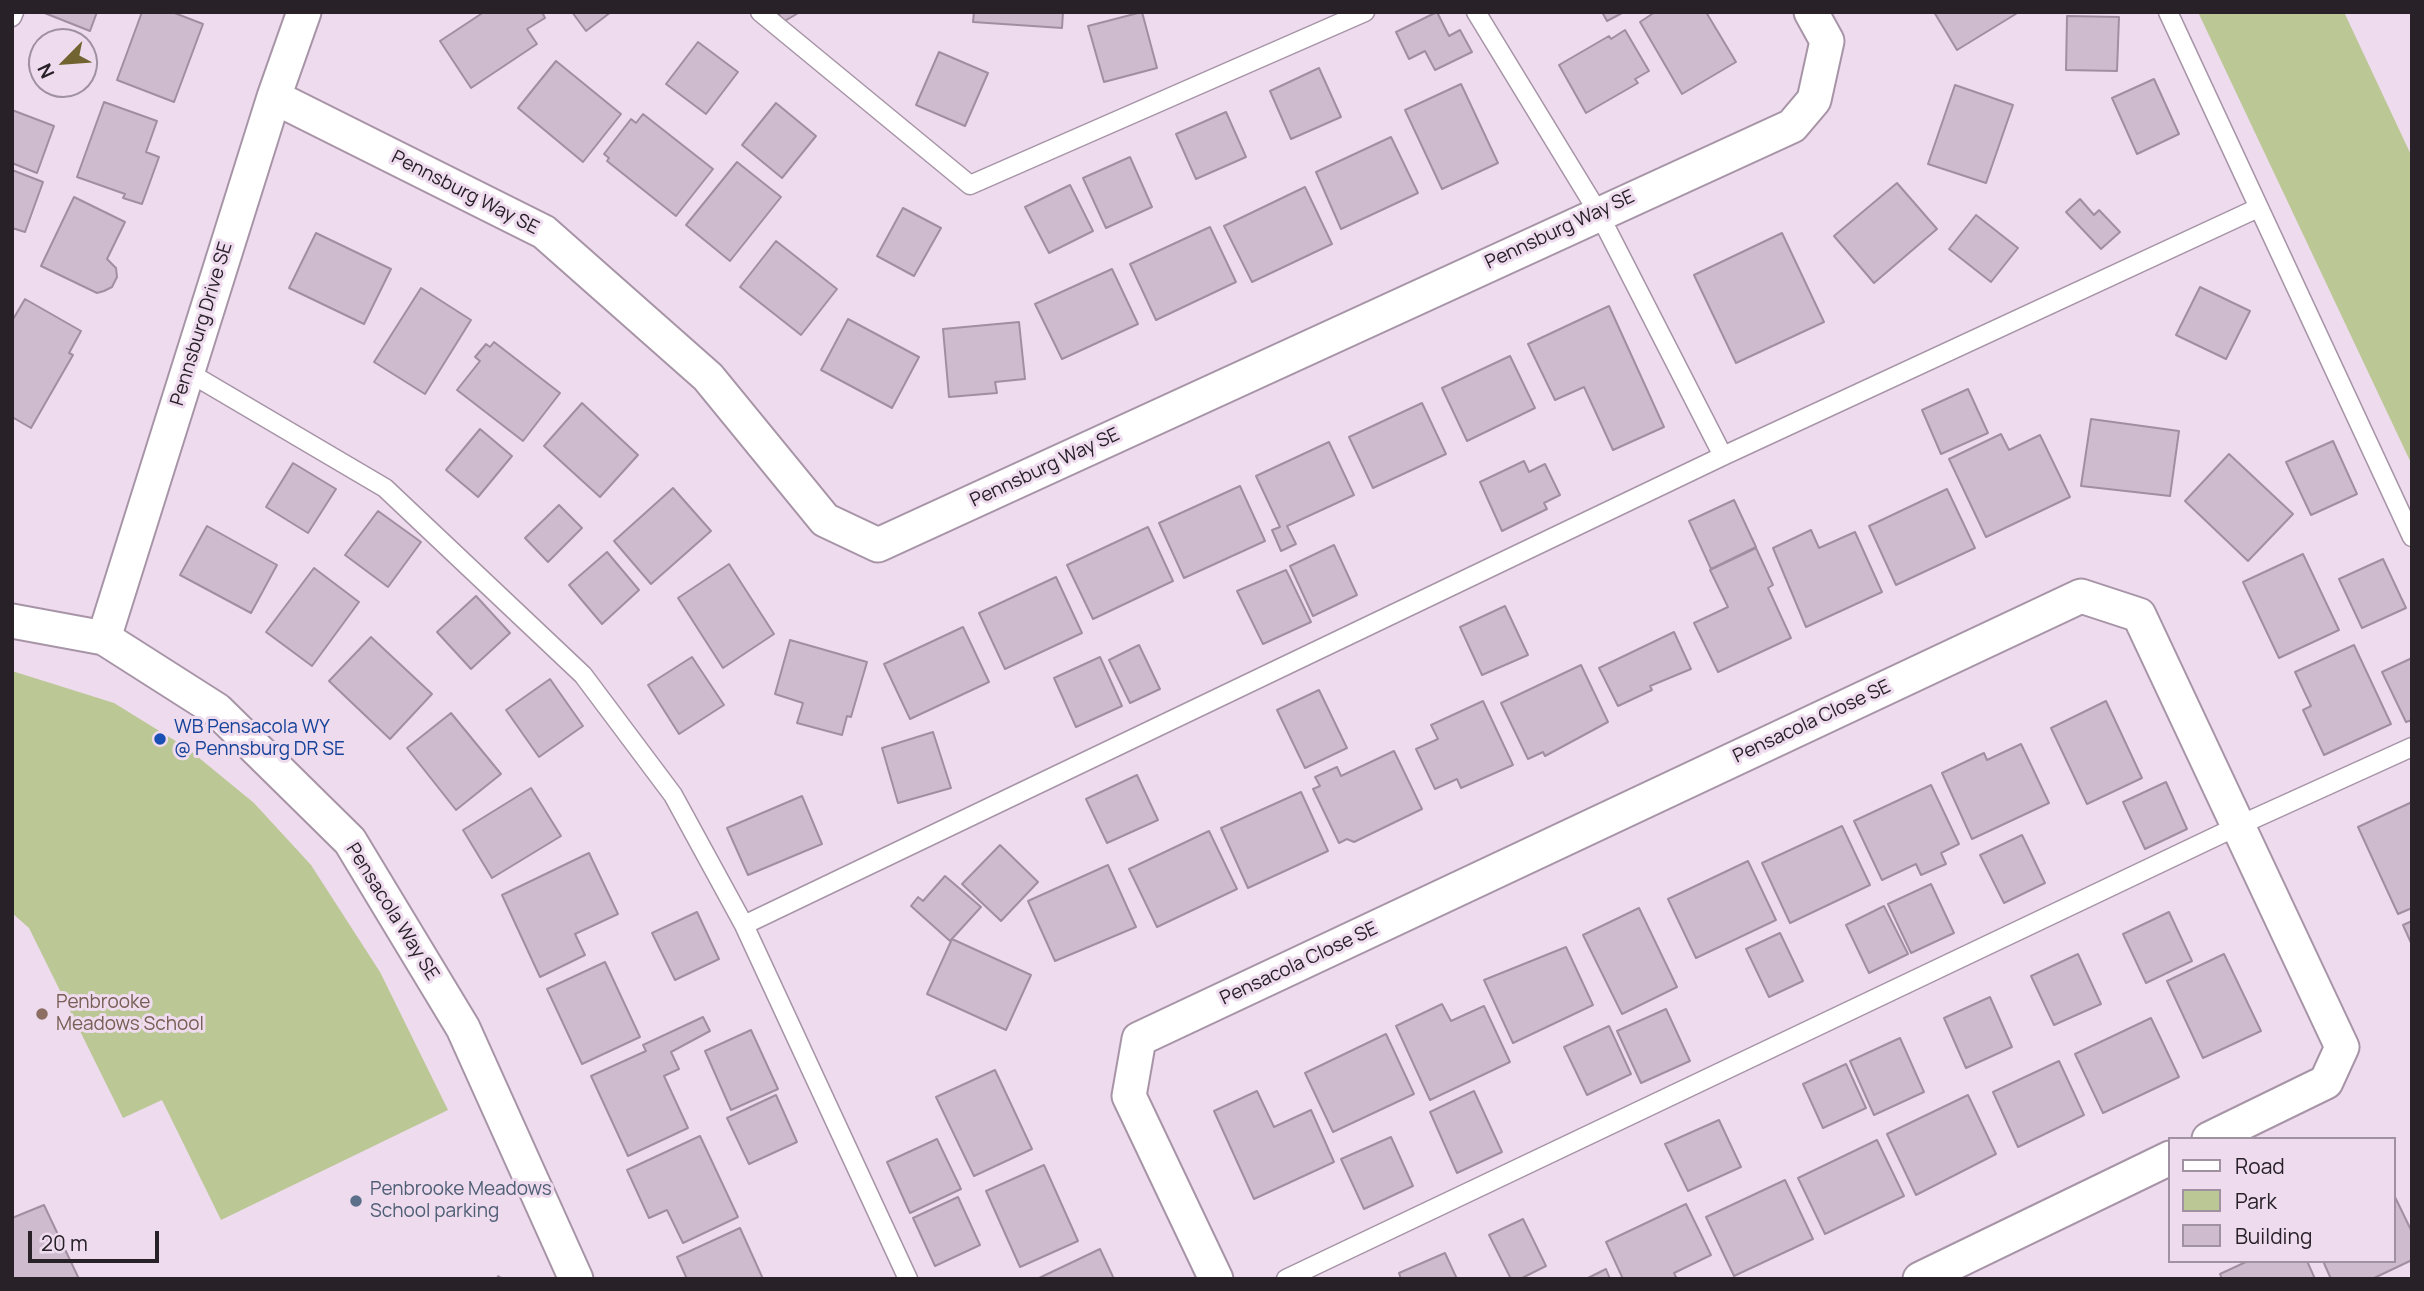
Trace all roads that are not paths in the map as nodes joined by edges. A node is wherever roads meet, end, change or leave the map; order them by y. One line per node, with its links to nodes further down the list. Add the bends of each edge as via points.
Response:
1 (14, 12): 8 (lane)
2 (304, 12): 9 (street, Pennsburg Drive SE)
3 (760, 12): 4 (lane, via 970,185)
4 (1364, 12)
5 (1476, 12): 11 (lane)
6 (1811, 12): 11 (street, Pennsburg Way SE, via 1827,41 1814,100 1792,126)
7 (2168, 12): 10 (lane)
8 (12, 17)
9 (274, 97): 11 (street, Pennsburg Way SE, via 544,232 708,377 825,520 878,545); 12 (street, Pennsburg Drive SE)
10 (2259, 208): 13 (lane); 14 (lane)
11 (1598, 212): 13 (lane)
12 (187, 372): 16 (street, Pennsburg Drive SE); 19 (lane, via 386,488 583,675 673,795)
13 (1723, 456): 19 (lane)
14 (2412, 537)
15 (12, 621): 16 (street, Pensacola Way SE)
16 (104, 638): 22 (street, Pensacola Way SE, via 217,710 350,841 463,1028)
17 (2412, 747): 18 (lane)
18 (2240, 825): 20 (street, Pensacola Close SE, via 2342,1047 2326,1082); 24 (street, Pensacola Close SE, via 2138,615 2081,596 1139,1039 1129,1096); 25 (lane)
19 (744, 925): 23 (lane)
20 (2213, 1137)
21 (2168, 1159): 26 (street)
22 (576, 1279)
23 (908, 1279)
24 (1216, 1279)
25 (1286, 1279)
26 (1920, 1279)

